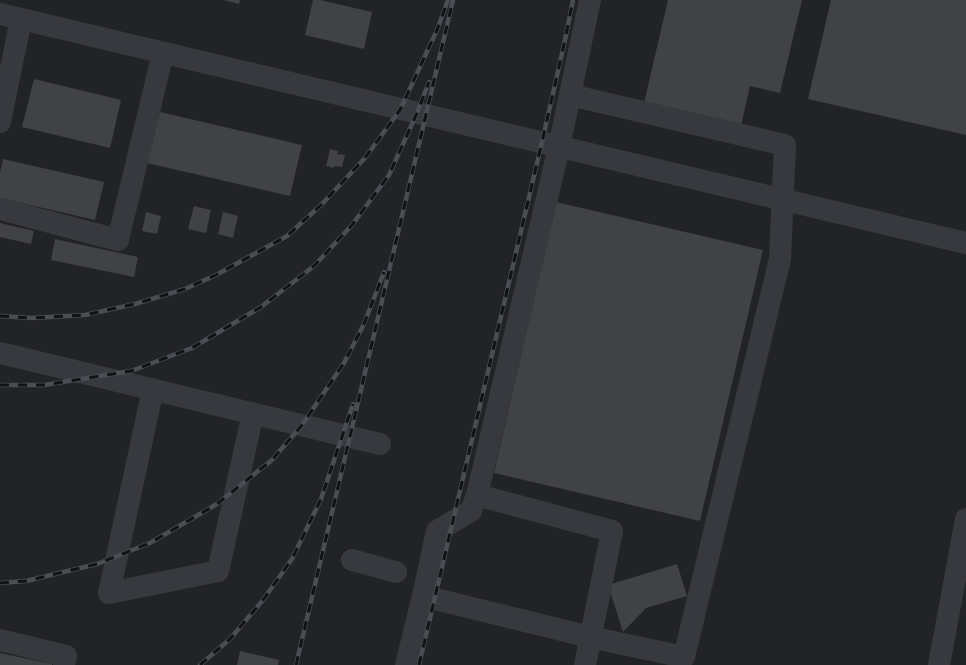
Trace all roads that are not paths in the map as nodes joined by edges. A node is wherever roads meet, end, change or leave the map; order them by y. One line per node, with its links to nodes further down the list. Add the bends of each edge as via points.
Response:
1 (590, 0): 4 (lane)
2 (9, 12): 3 (lane); 5 (lane)
3 (163, 53): 6 (lane); 8 (lane, via 118,240)
4 (570, 95): 6 (lane); 7 (lane, via 785,145)
5 (0, 122)
6 (559, 146): 7 (lane); 14 (lane)
7 (782, 200): 9 (lane); 19 (lane, via 780,259 684,657)
8 (0, 209)
9 (966, 243)
10 (0, 353): 11 (lane)
11 (153, 390): 12 (lane); 12 (lane, via 109,593 218,571)
12 (253, 413): 13 (lane)
13 (380, 444)
14 (478, 495): 18 (lane, via 471,511 438,531); 19 (lane, via 612,531)
15 (966, 519): 24 (lane)
16 (352, 560): 17 (lane)
17 (396, 572)
18 (423, 596): 19 (lane); 22 (lane)
19 (590, 637): 23 (lane)
20 (0, 640): 21 (lane, via 66,656)
21 (64, 665)
22 (406, 665)
23 (584, 665)
24 (939, 665)

